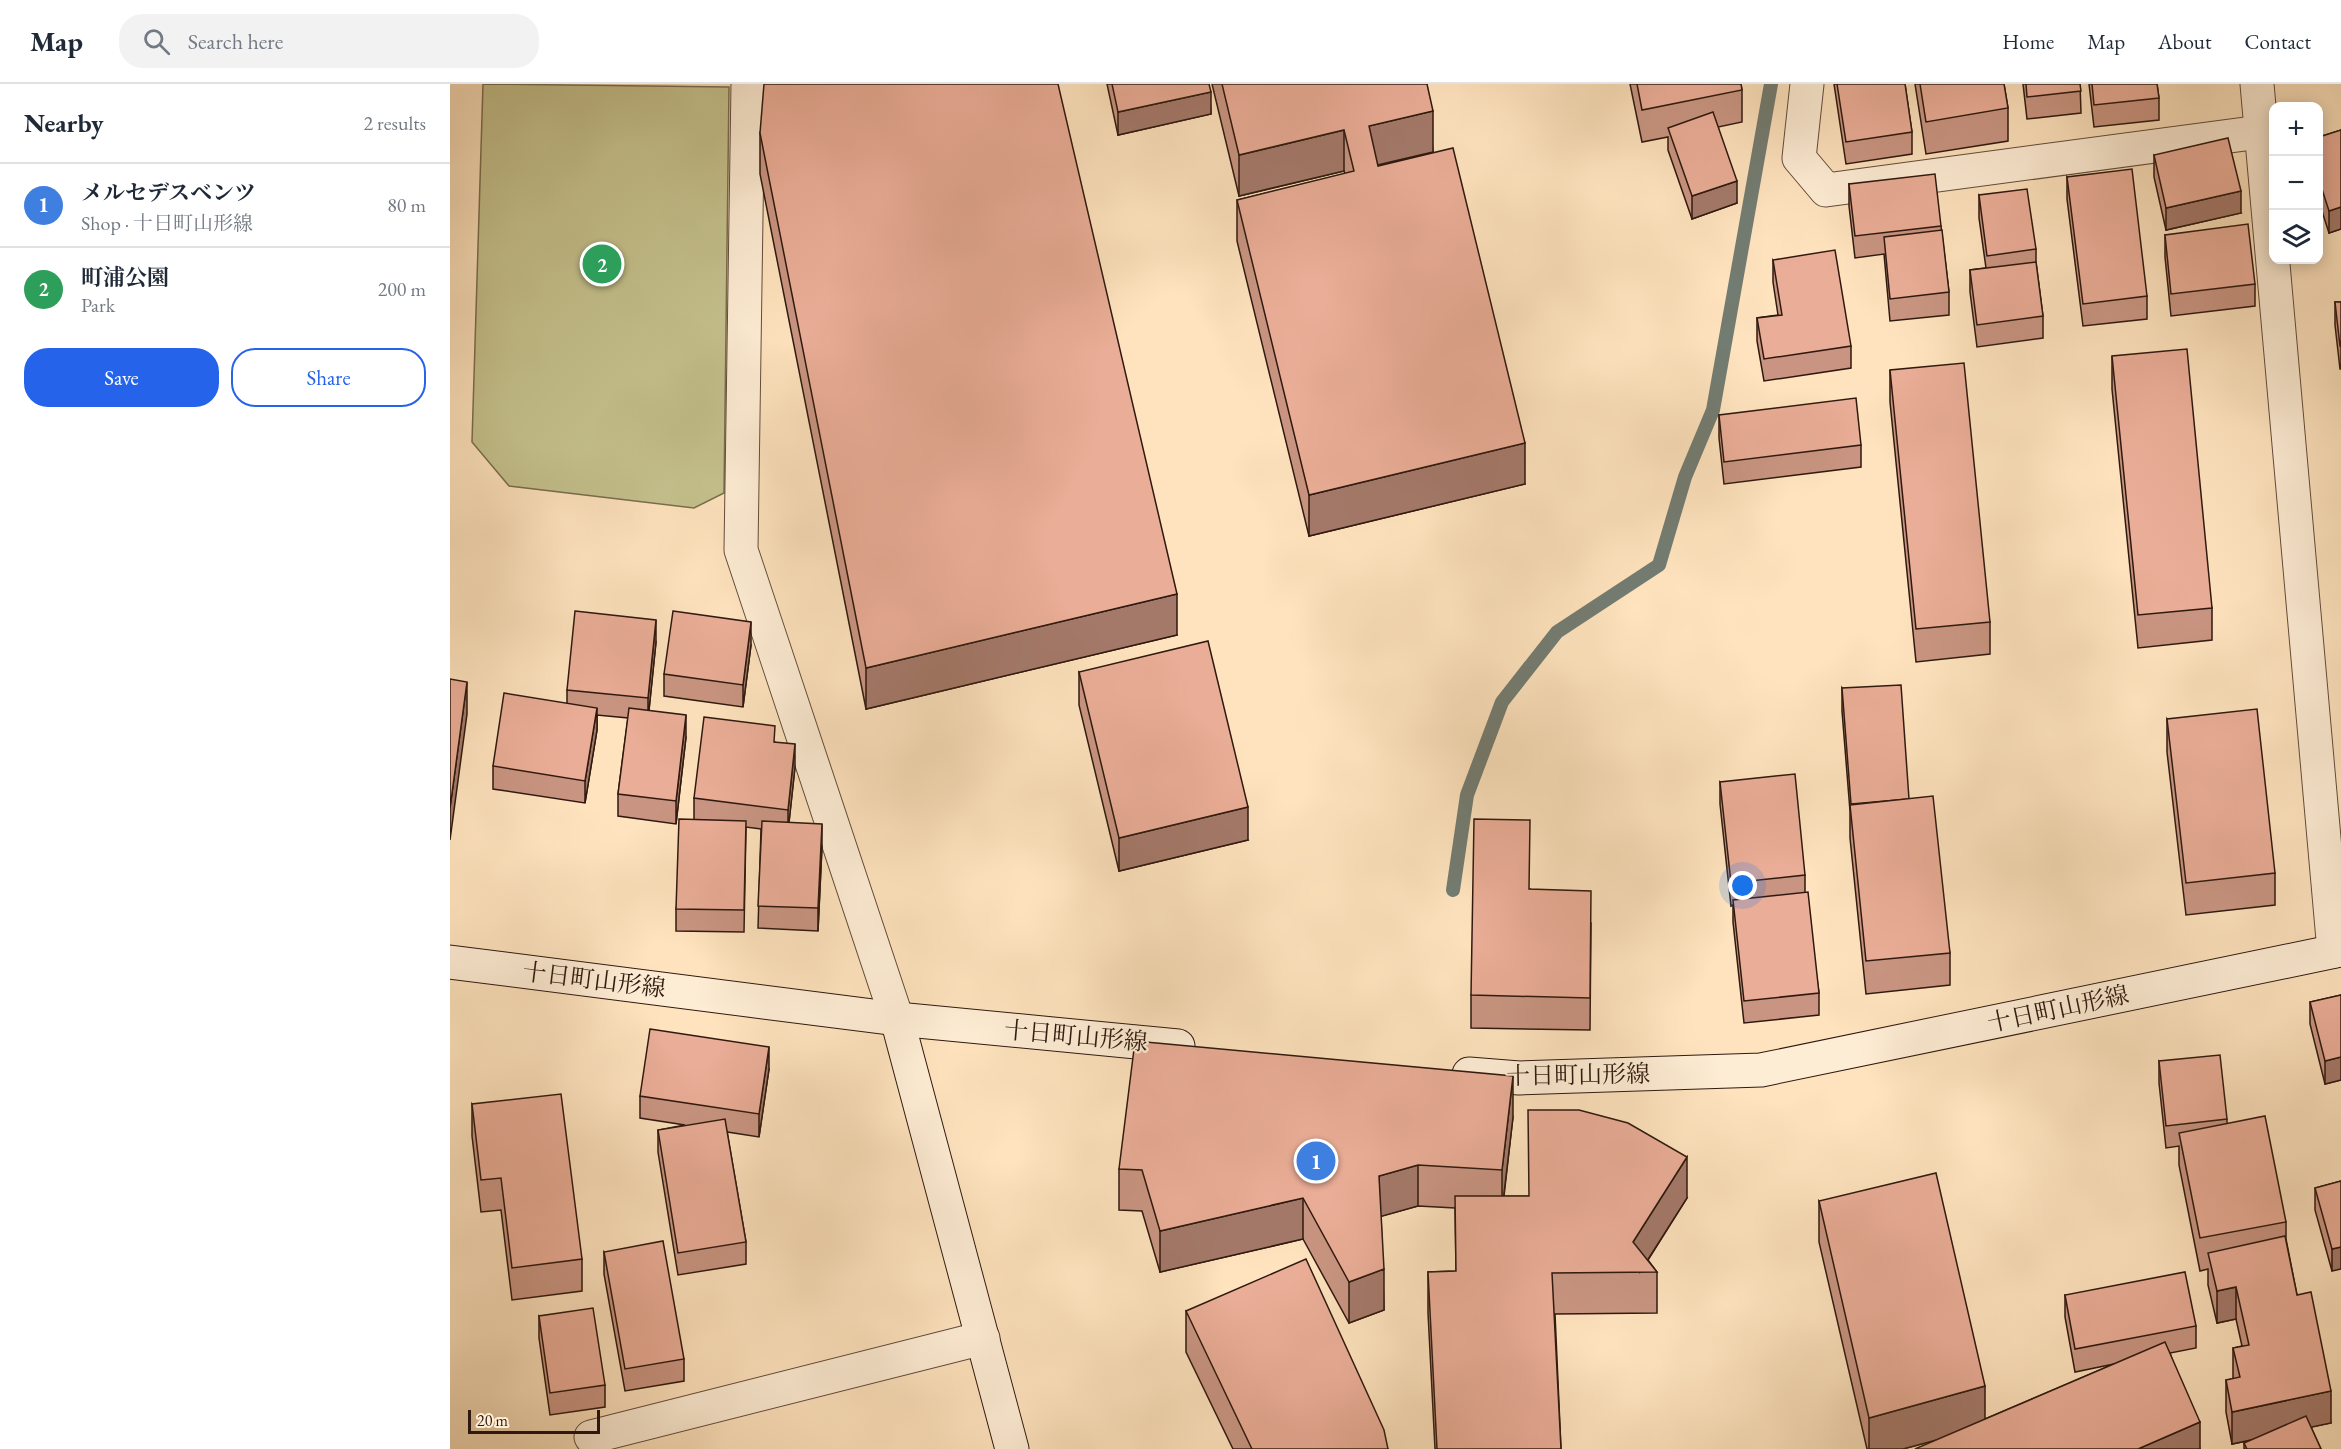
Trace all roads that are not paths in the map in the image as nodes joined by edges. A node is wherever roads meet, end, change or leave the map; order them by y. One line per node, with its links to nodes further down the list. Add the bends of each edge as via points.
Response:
1 (748, 84): 7 (street, via 741,550)
2 (1807, 84): 4 (street, via 1799,158 1826,190)
3 (2257, 84): 4 (street)
4 (2260, 132): 5 (street)
5 (2338, 950): 9 (street, 十日町山形線, via 1761,1070 1520,1078)
6 (450, 962): 7 (street, 十日町山形線)
7 (897, 1019): 8 (street, 十日町山形線); 10 (street)
8 (1202, 1048)
9 (1437, 1071)
10 (983, 1338): 11 (street); 12 (street)
11 (591, 1437)
12 (1012, 1449)

